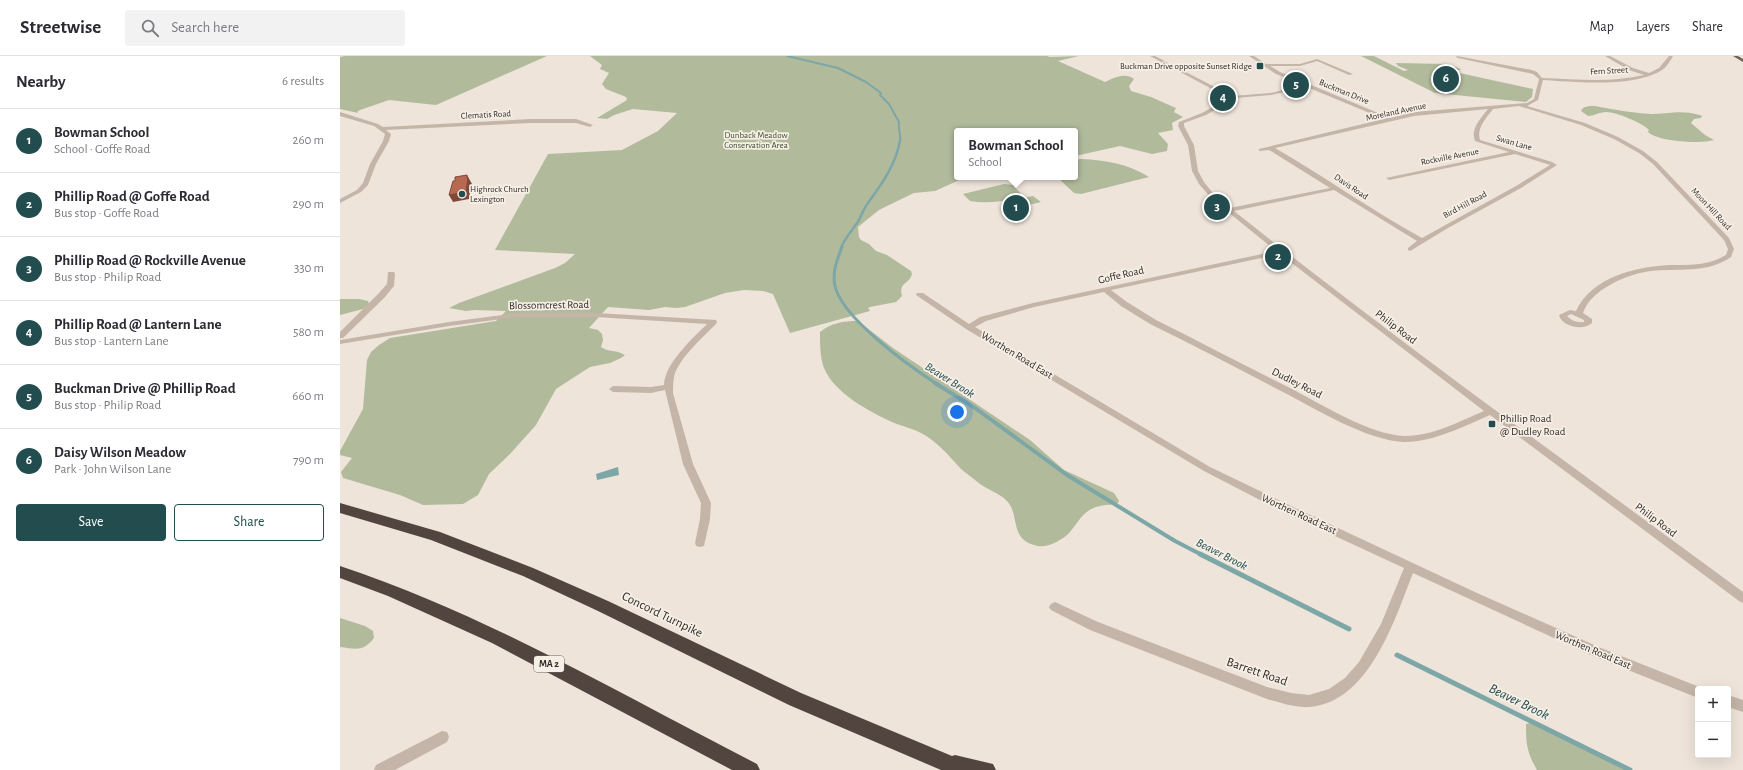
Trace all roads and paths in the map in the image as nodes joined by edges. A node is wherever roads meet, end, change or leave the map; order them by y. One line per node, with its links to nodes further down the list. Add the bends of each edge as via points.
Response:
1 (1152, 56): 14 (street)
2 (1251, 56): 9 (street, Buckman Drive)
3 (1458, 56): 12 (street, via 1524,69 1535,73)
4 (1607, 56): 11 (street, via 1631,69)
5 (1671, 56): 11 (street, Fern Street, via 1660,70)
6 (1735, 56): 8 (main road)
7 (1316, 58): 9 (street, via 1300,65); 10 (street)
8 (1743, 61)
9 (1265, 65): 13 (street, Buckman Drive)
10 (1351, 74)
11 (1648, 74): 12 (street, Fern Street, via 1614,80)
12 (1541, 79): 15 (street, Moreland Avenue, via 1536,100)
13 (1306, 86): 14 (street, Philip Road, via 1271,94); 18 (street, Buckman Drive)
14 (1232, 98): 28 (street, Philip Road, via 1204,114 1182,122 1180,126 1191,145 1195,171 1201,183)
15 (1520, 105): 16 (street, Moreland Avenue); 35 (street, Moon Hill Road, via 1583,124 1641,152 1658,166 1730,244 1729,256 1713,264 1648,269 1618,278 1592,295 1582,305)
16 (1491, 108): 18 (street, Moreland Avenue, via 1430,113); 23 (street, Swan Lane, via 1482,120 1476,138 1485,144)
17 (340, 114): 20 (street)
18 (1390, 120): 21 (street, Moreland Avenue)
19 (590, 125): 20 (street, Clematis Road, via 576,121 539,121)
20 (382, 129): 27 (street, via 388,134 386,141 373,164 366,184 359,191)
21 (1270, 148): 22 (street, Moreland Avenue); 26 (street, Davis Road)
22 (1261, 150)
23 (1514, 153): 24 (street, Rockville Avenue); 25 (street, Swan Lane, via 1554,165)
24 (1389, 178)
25 (1529, 181): 29 (street, Bird Hill Road, via 1448,224)
26 (1337, 188): 28 (street); 29 (street, Davis Road, via 1378,216)
27 (340, 201)
28 (1229, 210): 31 (street, Philip Road)
29 (1422, 241): 30 (street, Bird Hill Road)
30 (1410, 249)
31 (1280, 252): 33 (street, Goffe Road); 41 (street, Philip Road)
32 (392, 274): 37 (street, via 390,284 381,296)
33 (1105, 289): 36 (street, Goffe Road, via 1004,313 983,319); 41 (street, Dudley Road, via 1153,322 1342,418 1384,435 1404,439 1427,435)
34 (920, 295): 36 (street, Worthen Road East)
35 (1578, 314)
36 (969, 327): 44 (street, Worthen Road East, via 1207,468 1287,509)
37 (340, 336)
38 (340, 342): 39 (street, Blossomcrest Road, via 517,315 596,315 713,322 680,359 670,374)
39 (668, 387): 40 (street, via 650,390); 43 (street, via 681,443 706,503)
40 (613, 390)
41 (1491, 411): 46 (street, Philip Road)
42 (340, 508): 52 (highway, Concord Turnpike, via 435,536 534,574 795,699)
43 (700, 543)
44 (1410, 566): 47 (street, Barrett Road, via 1385,630 1357,676 1337,693 1315,700 1296,700 1267,693 1094,626); 48 (street, Worthen Road East, via 1597,652)
45 (340, 572): 54 (highway, MA 2, via 402,594 478,627)
46 (1743, 598)
47 (1055, 607)
48 (1695, 691)
49 (1731, 702): 50 (street)
50 (1743, 706)
51 (442, 737): 53 (street)
52 (942, 762): 55 (highway, Concord Turnpike); 56 (highway)
53 (381, 770)
54 (751, 770)
55 (963, 770)
56 (987, 770)

